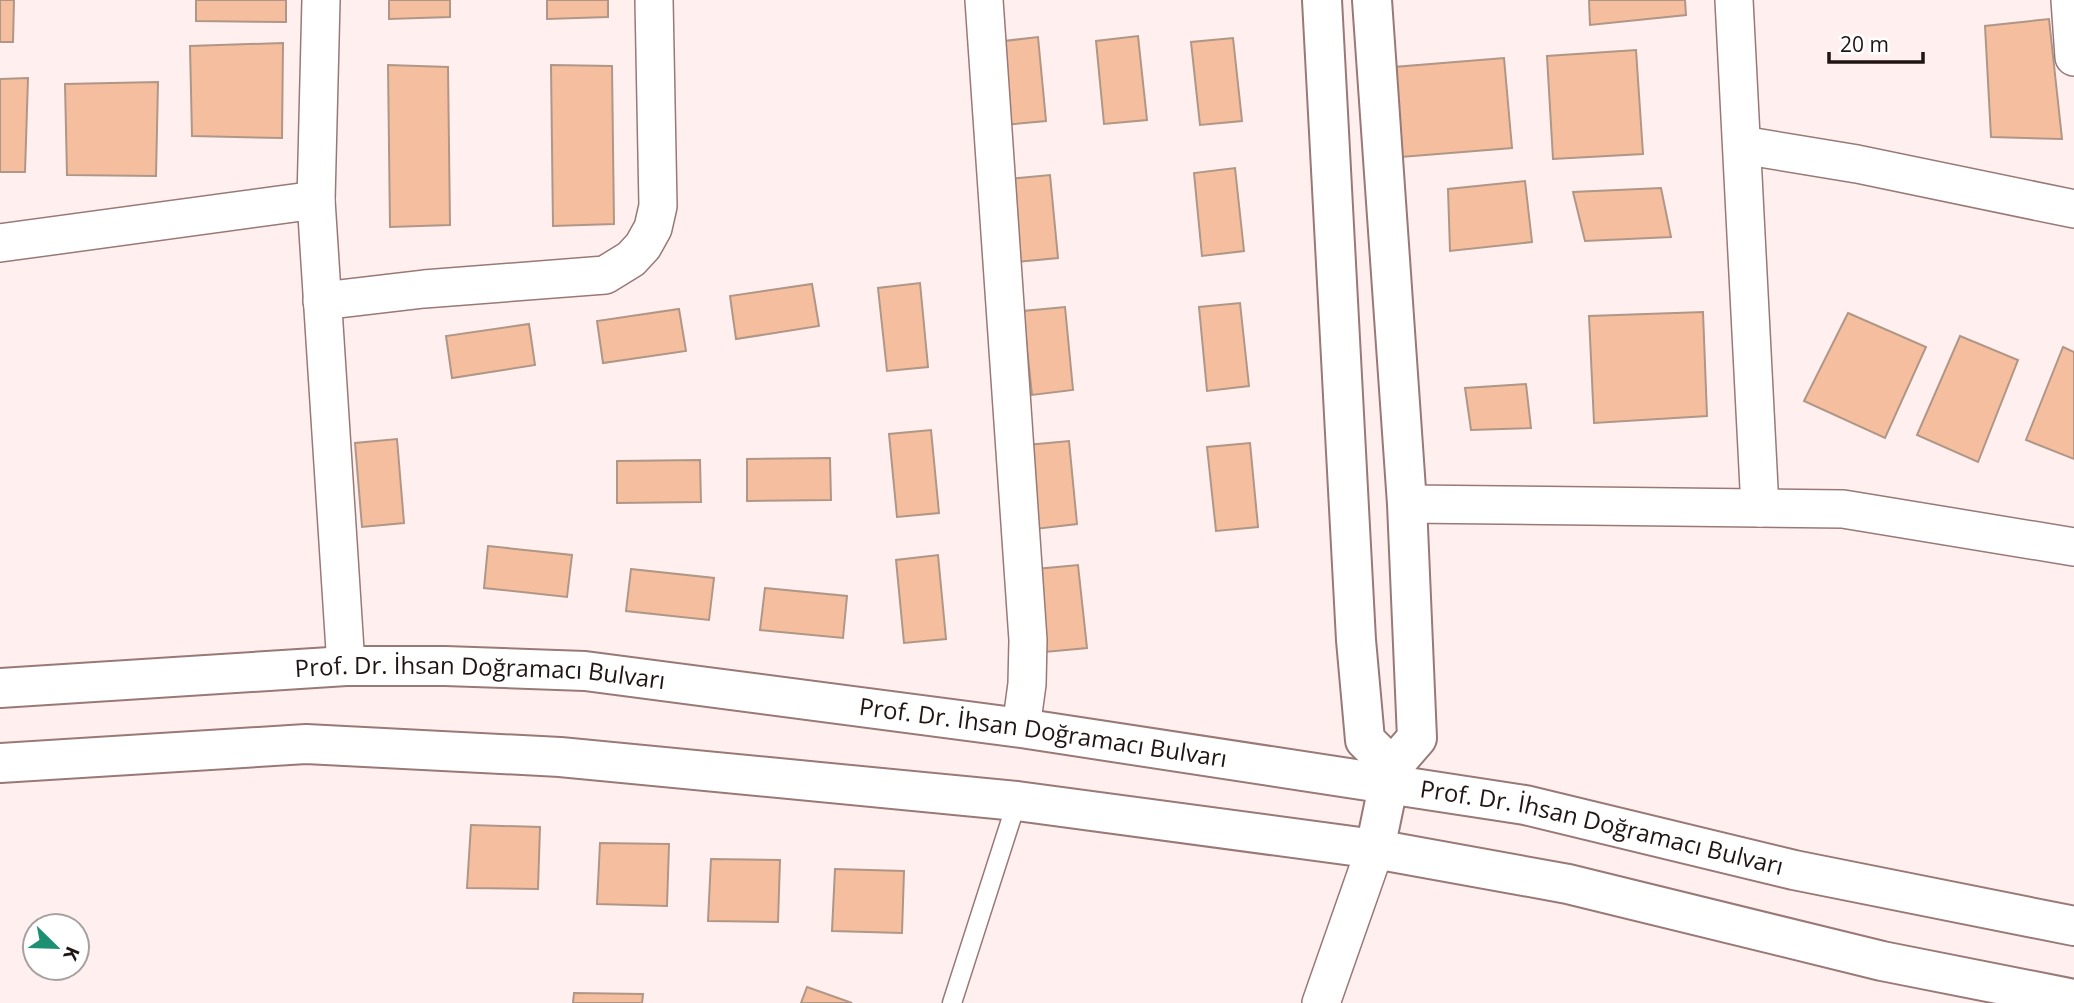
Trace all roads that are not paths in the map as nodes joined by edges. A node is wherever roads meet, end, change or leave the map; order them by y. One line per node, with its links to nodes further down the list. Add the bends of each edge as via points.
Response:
1 (321, 0): 10 (street)
2 (654, 0): 13 (street, via 658,206 653,228 631,259 605,275)
3 (984, 0): 19 (street, via 1028,640)
4 (1322, 0): 21 (main road, via 1356,640 1365,740)
5 (1372, 0): 14 (main road)
6 (1734, 0): 9 (street)
7 (2070, 0): 8 (street)
8 (2074, 57)
9 (1742, 145): 11 (street); 15 (street)
10 (316, 200): 12 (street); 13 (street)
11 (2074, 209)
12 (0, 243)
13 (321, 301): 17 (street)
14 (1407, 504): 15 (street); 21 (main road, via 1417,738)
15 (1760, 508): 16 (street, via 1843,509)
16 (2074, 547)
17 (346, 666): 18 (main road, Prof. Dr. İhsan Doğramacı Bulvarı); 19 (main road, Prof. Dr. İhsan Doğramacı Bulvarı, via 585,671)
18 (0, 688)
19 (1021, 728): 21 (main road, Prof. Dr. İhsan Doğramacı Bulvarı)
20 (0, 763): 22 (main road, via 306,744 560,757)
21 (1391, 775): 23 (main road); 24 (main road, Prof. Dr. İhsan Doğramacı Bulvarı, via 1794,870)
22 (1017, 801): 23 (main road); 26 (lane)
23 (1375, 849): 25 (main road, via 1568,884 1882,961); 27 (street)
24 (2074, 926)
25 (2074, 999)
26 (952, 1003)
27 (1321, 1003)

